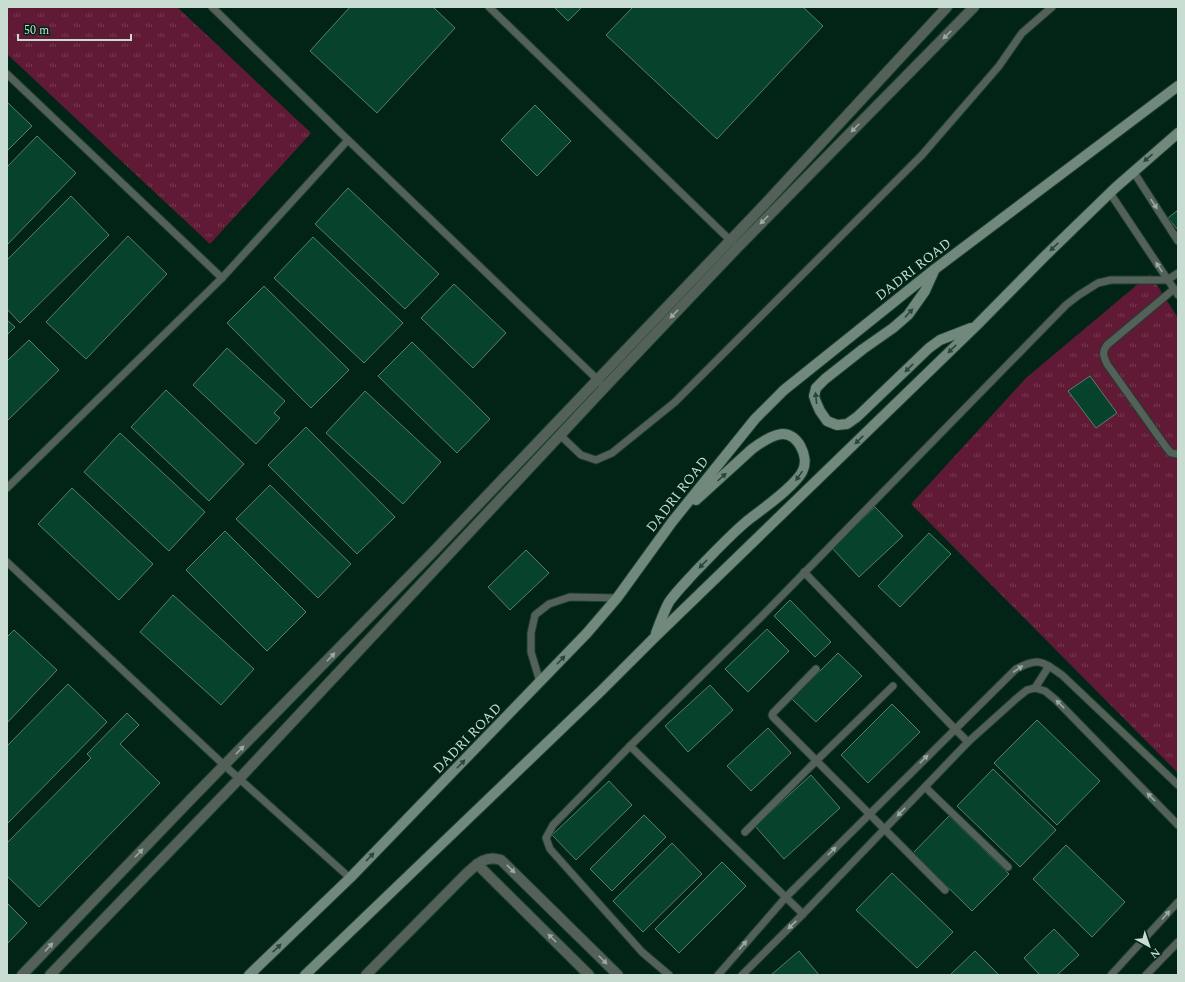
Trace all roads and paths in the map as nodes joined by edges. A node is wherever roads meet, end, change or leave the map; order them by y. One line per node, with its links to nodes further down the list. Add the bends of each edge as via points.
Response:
1 (212, 7): 9 (lane)
2 (489, 7): 12 (lane)
3 (947, 7): 12 (street)
4 (974, 7): 14 (street, one-way to 14)
5 (1052, 7): 23 (lane, via 1022,32 999,66 922,155 675,402 612,454 596,460 581,455)
6 (7, 74): 17 (lane)
7 (1178, 86): 15 (main road, DADRI ROAD)
8 (1178, 133): 10 (main road, one-way to 10)
9 (348, 140): 17 (lane); 21 (lane)
10 (1133, 171): 11 (main road); 13 (lane, one-way to 13)
11 (1110, 193): 18 (lane, one-way to 11); 20 (main road, one-way to 20)
12 (730, 240): 14 (lane); 21 (street)
13 (1178, 241)
14 (737, 248): 22 (street, one-way to 22)
15 (935, 268): 20 (main road, one-way to 15, via 940,340 929,348 847,424 837,425 827,421 814,396 816,388 863,348 908,315 925,292); 26 (main road, DADRI ROAD, via 784,390 755,419)
16 (1178, 273): 18 (lane)
17 (222, 278): 25 (lane)
18 (1167, 280): 19 (lane); 28 (lane, via 1111,280 1098,283 1079,295)
19 (1176, 292): 24 (lane, via 1103,350 1107,364 1166,447 1171,453)
20 (976, 326): 30 (main road, one-way to 30)
21 (597, 379): 22 (lane); 40 (street, one-way to 21)
22 (604, 387): 23 (street)
23 (560, 435): 41 (street)
24 (1178, 454)
25 (7, 488)
26 (672, 522): 29 (main road, DADRI ROAD); 30 (main road, one-way to 30, via 762,442 782,434 796,441 803,450 803,471 795,482 721,545 688,580 669,602)
27 (7, 562): 40 (lane)
28 (804, 572): 36 (lane); 38 (lane)
29 (617, 598): 33 (main road, DADRI ROAD, one-way to 29); 33 (lane, via 570,597 549,604 535,615 531,632 531,652)
30 (654, 638): 59 (main road, via 602,691)
31 (1049, 666): 35 (lane); 36 (lane, one-way to 31, via 1016,669 1028,662 1040,662); 42 (lane, via 1062,675)
32 (816, 669): 39 (lane, via 772,715)
33 (540, 682): 50 (main road, DADRI ROAD, one-way to 33)
34 (893, 686): 39 (lane)
35 (1035, 688): 37 (lane, via 1027,690 1017,698); 45 (lane, one-way to 35, via 1056,700 1045,691)
36 (955, 729): 37 (lane); 44 (lane, one-way to 36)
37 (968, 742): 43 (lane)
38 (630, 746): 52 (lane); 63 (lane, via 553,825 546,838 550,849 611,918 642,952)
39 (816, 761): 44 (lane); 47 (lane)
40 (224, 765): 41 (lane); 56 (street, one-way to 40)
41 (238, 778): 50 (lane); 57 (street)
42 (1178, 785)
43 (925, 787): 46 (lane, one-way to 46); 49 (lane)
44 (869, 814): 46 (lane); 52 (lane, one-way to 44)
45 (1178, 825)
46 (884, 829): 51 (lane); 54 (lane)
47 (745, 832)
48 (477, 864): 60 (street); 61 (street, one-way to 48); 62 (street, one-way to 62, via 486,859 501,860)
49 (1008, 868)
50 (350, 878): 58 (main road, DADRI ROAD, one-way to 50)
51 (945, 890)
52 (786, 897): 54 (lane); 64 (lane, one-way to 52)
53 (1178, 902): 66 (lane, one-way to 53)
54 (803, 914): 65 (lane, one-way to 65)
55 (1178, 942): 67 (lane)
56 (22, 975)
57 (50, 975)
58 (249, 975)
59 (305, 975)
60 (366, 975)
61 (589, 975)
62 (618, 975)
63 (669, 975)
64 (718, 975)
65 (742, 975)
66 (1111, 975)
67 (1146, 975)

